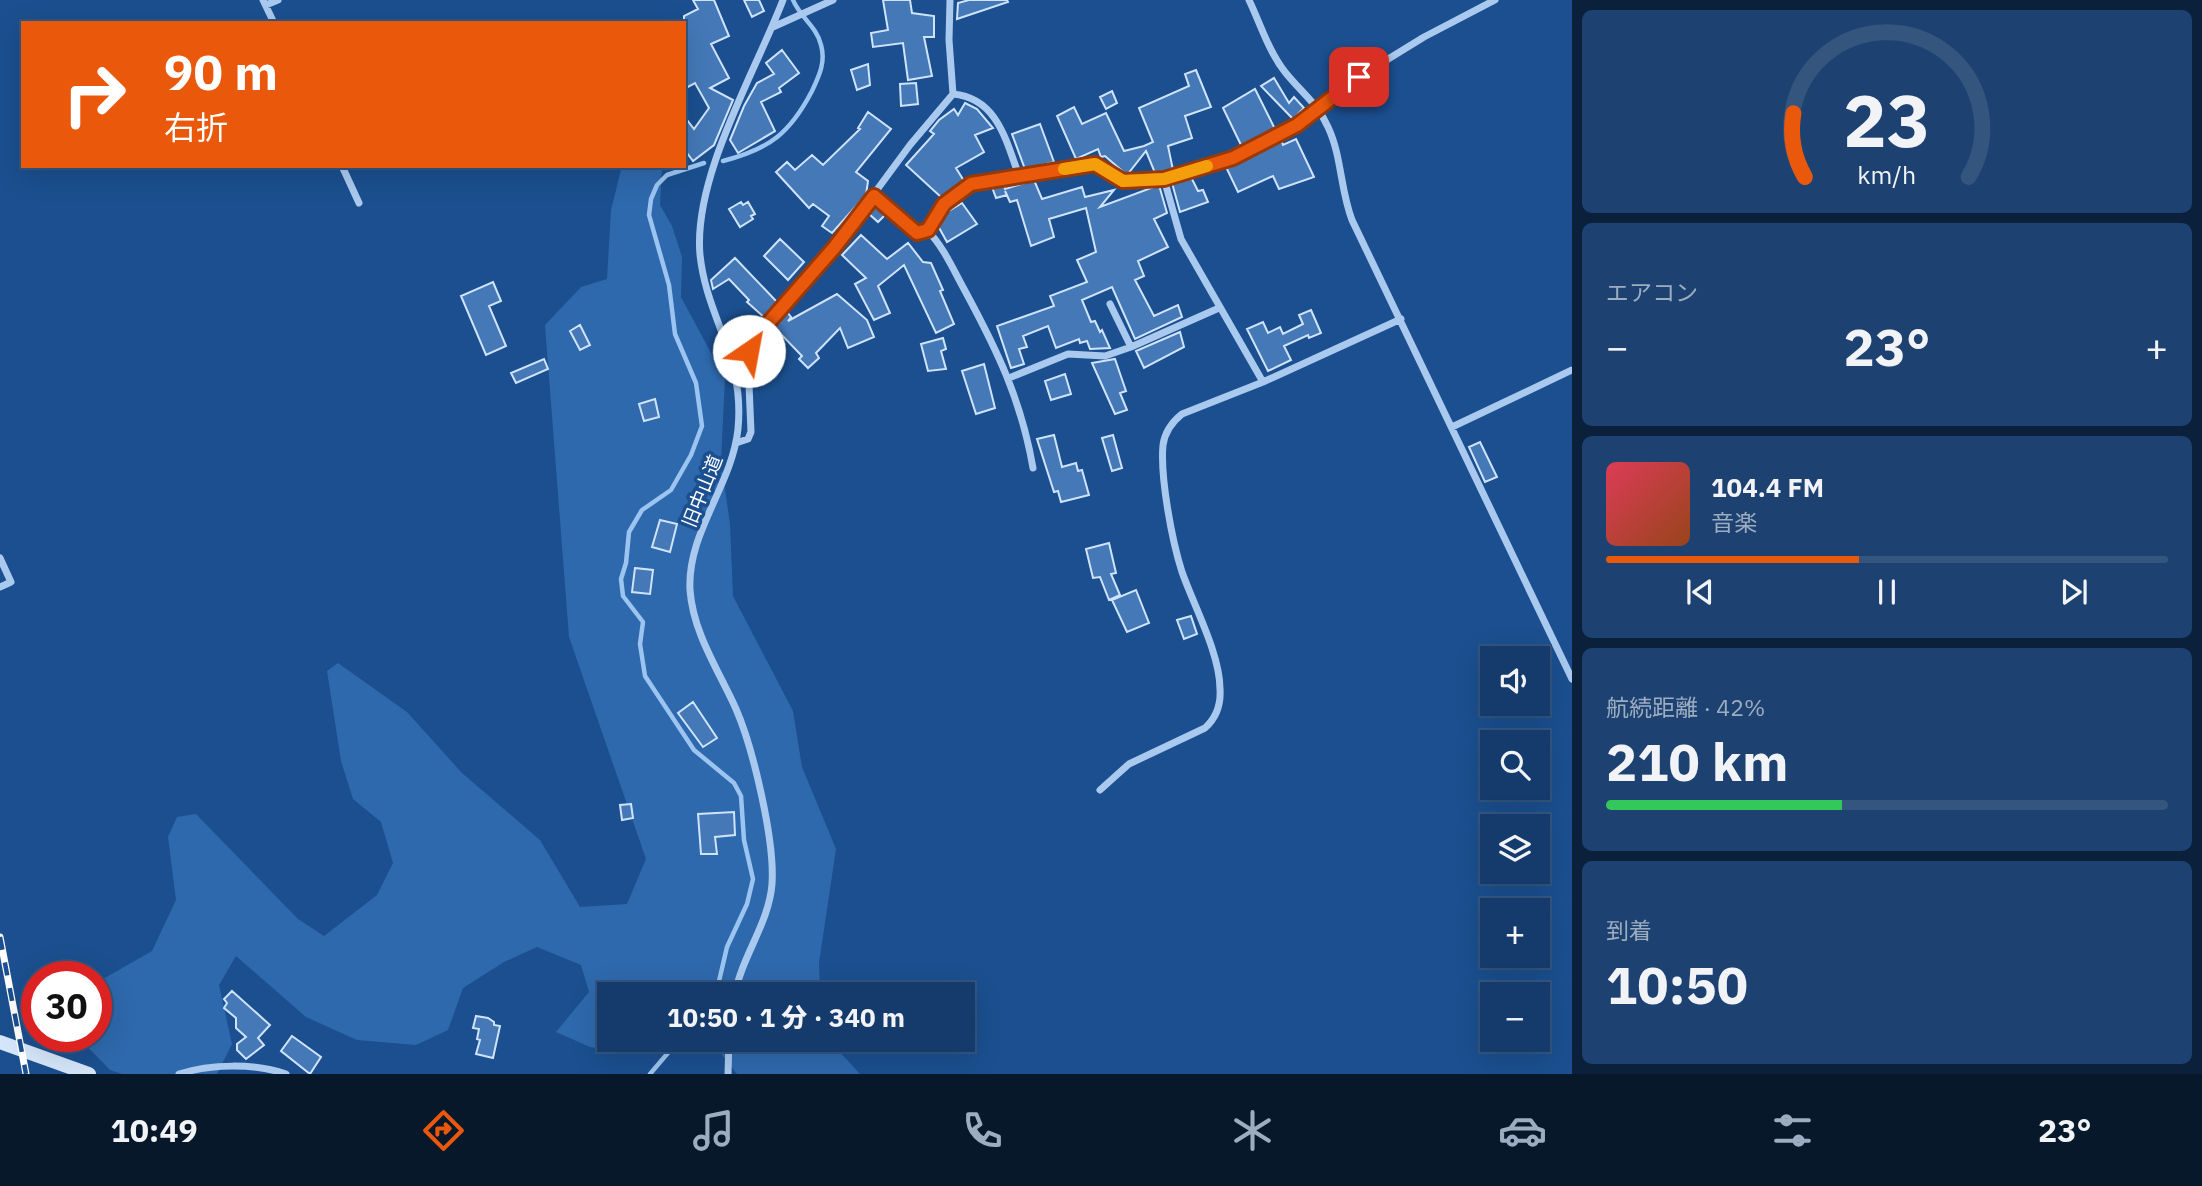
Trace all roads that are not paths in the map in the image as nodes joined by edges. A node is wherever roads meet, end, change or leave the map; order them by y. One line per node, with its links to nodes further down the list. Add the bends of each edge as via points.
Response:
1 (278, 0): 7 (street)
2 (783, 0): 9 (street, 旧中山道)
3 (833, 0): 9 (street)
4 (950, 0): 10 (street)
5 (1249, 0): 11 (street, via 1284,72)
6 (1495, 0): 11 (street, via 1424,37)
7 (264, 3): 8 (street)
8 (273, 21)
9 (773, 27): 26 (street, 旧中山道, via 722,146 702,215 704,279 736,370)
10 (953, 94): 13 (street, via 981,102 991,111); 15 (street)
11 (1318, 107): 14 (street, via 1271,141); 20 (street, via 1336,148 1344,199)
12 (343, 168): 16 (street)
13 (1018, 176): 14 (street, via 1095,164 1118,180); 17 (street, via 971,184 944,204)
14 (1164, 179): 19 (street, via 1181,240)
15 (874, 196): 17 (street, via 917,233); 26 (street, via 751,344 751,432 748,439)
16 (359, 203)
17 (928, 230): 23 (street)
18 (1110, 304): 21 (street)
19 (1219, 308): 21 (street); 24 (street)
20 (1401, 318): 24 (street); 25 (street)
21 (1131, 346): 23 (street, via 1105,356 1068,354)
22 (1572, 370): 25 (street)
23 (1009, 378): 27 (street, via 1025,421)
24 (1263, 382): 31 (street, via 1182,414 1172,422 1163,444 1175,547 1221,688 1216,713 1205,728 1129,764)
25 (1452, 427): 30 (street)
26 (736, 443): 32 (street, 旧中山道, via 695,551 690,592 696,622 748,739 771,856 768,908)
27 (1033, 468)
28 (0, 558): 29 (street, via 11,582)
29 (0, 587)
30 (1572, 679)
31 (1100, 790)
32 (737, 982)
33 (0, 1042): 35 (street)
34 (729, 1052): 38 (street)
35 (89, 1074)
36 (179, 1074): 37 (street, via 201,1068 240,1068)
37 (286, 1074)
38 (728, 1074)

